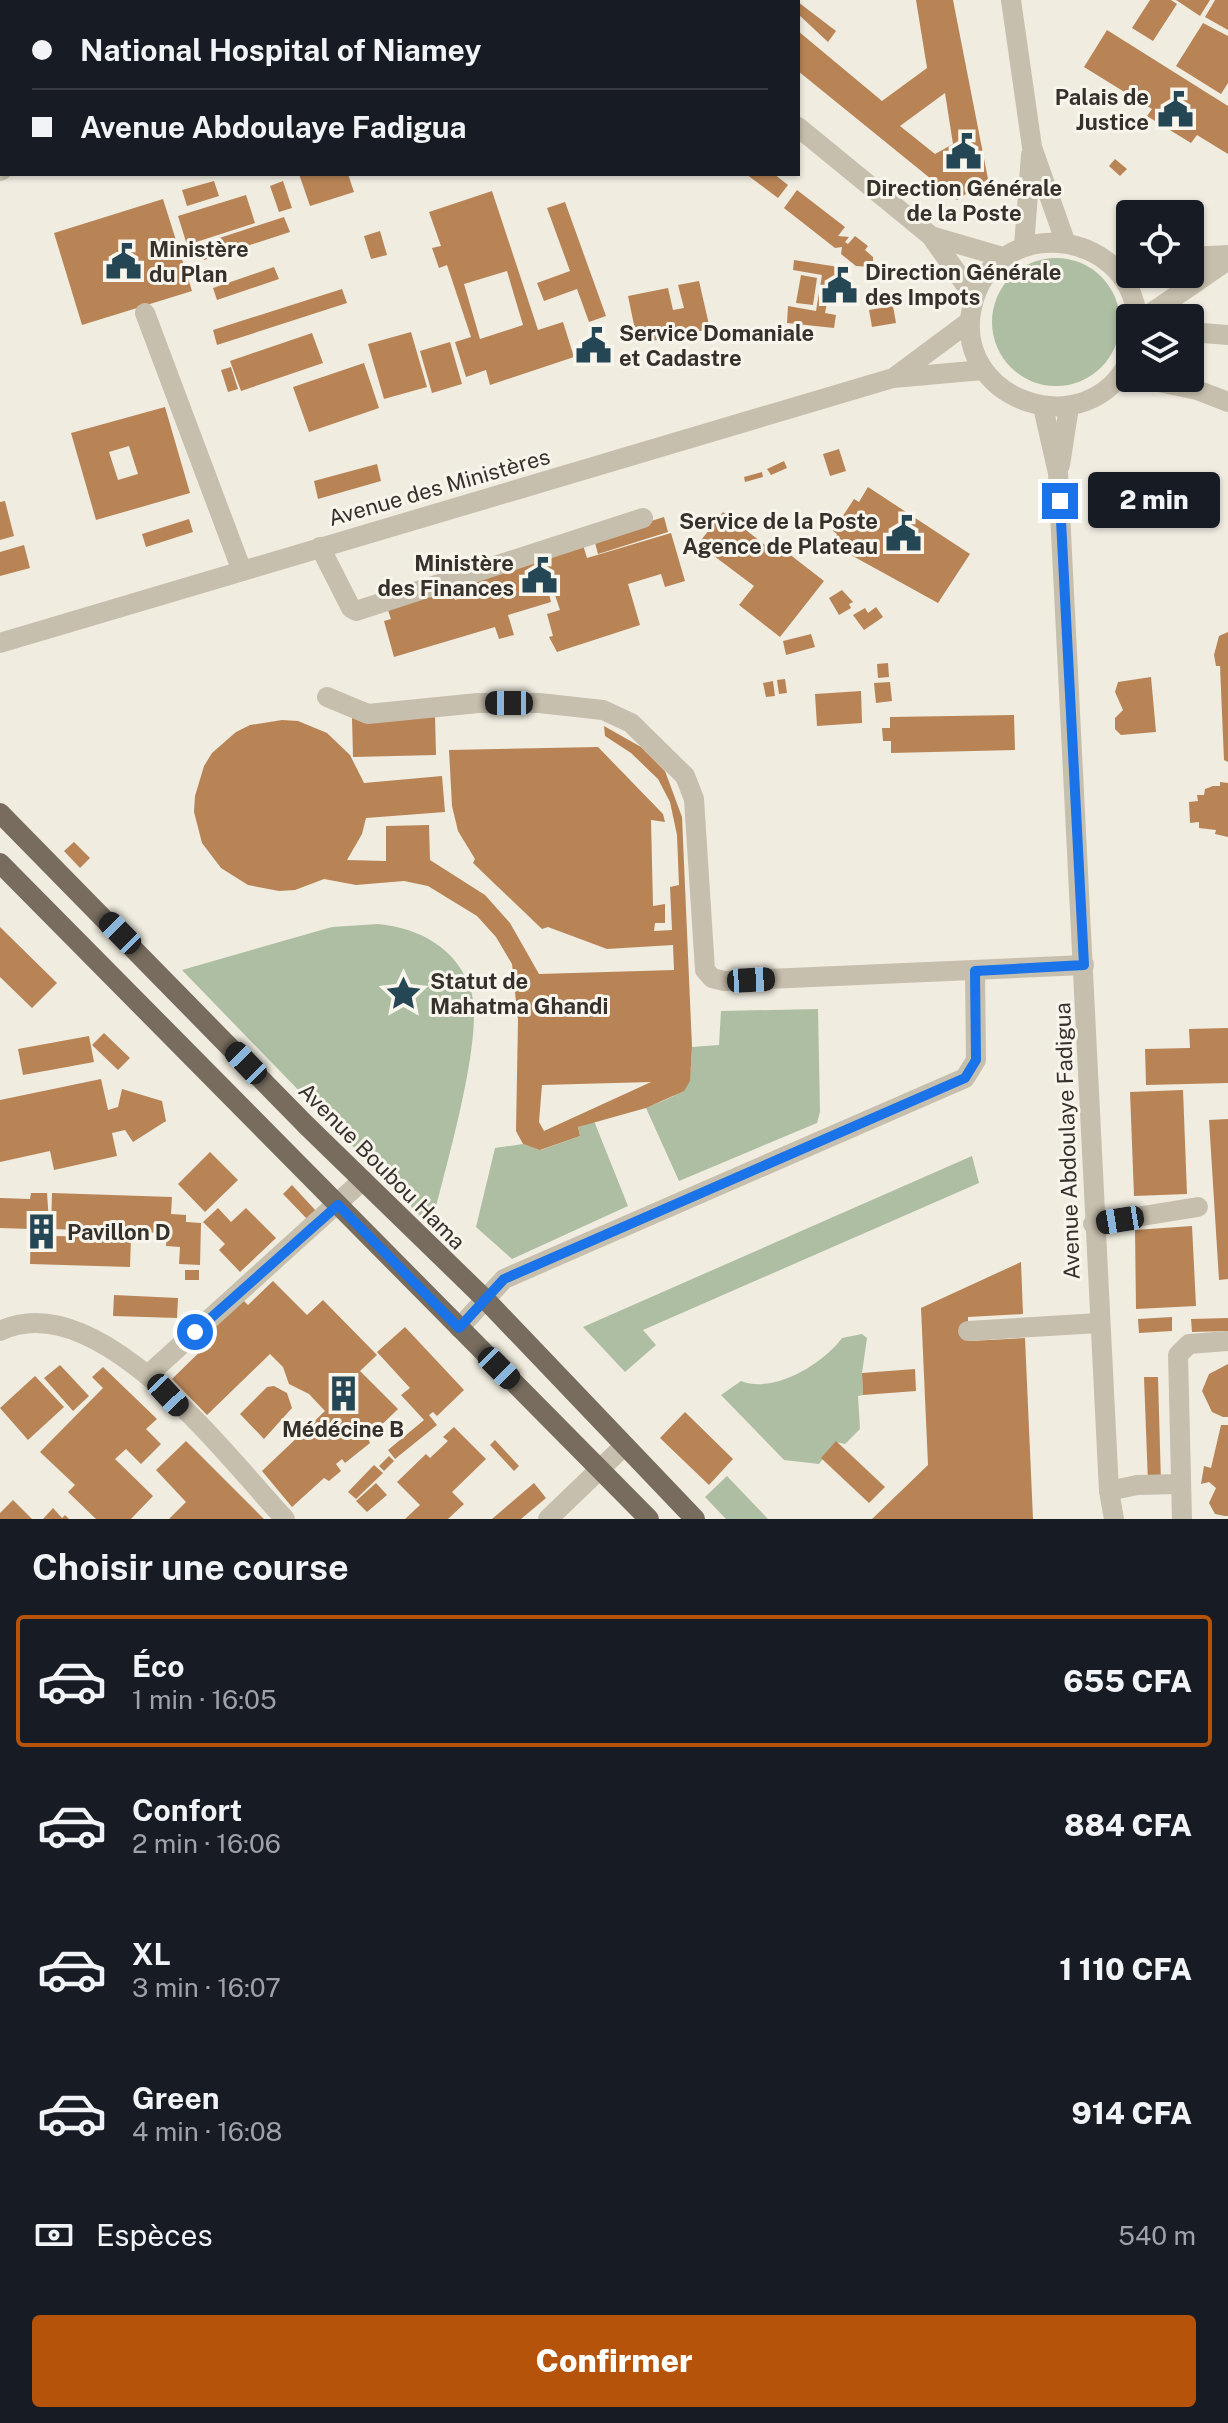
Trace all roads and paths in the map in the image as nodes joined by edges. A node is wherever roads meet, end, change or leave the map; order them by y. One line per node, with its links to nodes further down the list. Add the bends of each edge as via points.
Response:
1 (1011, 0): 3 (street)
2 (800, 129): 4 (street)
3 (1032, 147): 5 (street); 6 (street)
4 (931, 236): 7 (street); 11 (street)
5 (1065, 241): 6 (street); 10 (street)
6 (1024, 246): 7 (street)
7 (1003, 257): 11 (street)
8 (1204, 257): 9 (street)
9 (1228, 258): 12 (street)
10 (1116, 266)
11 (974, 297): 14 (street)
12 (1164, 304)
13 (145, 313): 27 (street)
14 (970, 321): 17 (street, via 972,346); 18 (street, Avenue des Ministères)
15 (1204, 333): 16 (street)
16 (1228, 335)
17 (983, 370): 18 (street, Avenue des Ministères); 22 (street, via 1003,391)
18 (893, 378): 26 (street, Avenue des Ministères)
19 (1116, 382): 23 (street)
20 (1204, 391): 21 (street)
21 (1228, 402)
22 (1043, 407): 23 (street); 24 (street, Avenue Abdoulaye Fadigua)
23 (1069, 407): 24 (street, Avenue Abdoulaye Fadigua)
24 (1058, 473): 32 (street, Avenue Abdoulaye Fadigua)
25 (643, 518): 26 (street, via 356,611)
26 (320, 547): 27 (street, Avenue des Ministères)
27 (242, 571): 28 (street, Avenue des Ministères)
28 (0, 643)
29 (327, 697): 33 (street, via 368,714 539,703 603,710 631,723 685,776 694,799 705,970 712,978)
30 (0, 813): 34 (main road, Avenue Boubou Hama)
31 (0, 863): 35 (main road)
32 (1084, 965): 33 (street); 37 (street, Avenue Abdoulaye Fadigua)
33 (975, 971): 38 (street, via 976,1060 965,1078 546,1259 504,1279)
34 (363, 1180): 35 (street); 38 (main road, Avenue Boubou Hama)
35 (338, 1205): 40 (main road); 44 (street)
36 (1198, 1207): 37 (street)
37 (1093, 1224): 39 (street, Avenue Abdoulaye Fadigua)
38 (486, 1300): 40 (street); 45 (main road, Avenue Boubou Hama)
39 (1099, 1323): 42 (street); 48 (street, Avenue Abdoulaye Fadigua)
40 (459, 1328): 46 (main road)
41 (0, 1331): 44 (street, via 37,1321 65,1326)
42 (968, 1331)
43 (1228, 1341): 47 (street, via 1189,1344 1178,1355)
44 (149, 1374): 49 (street)
45 (624, 1446): 46 (street); 52 (main road, Avenue Boubou Hama)
46 (598, 1467): 50 (street); 51 (main road)
47 (1179, 1484): 48 (street); 54 (street)
48 (1109, 1491): 53 (street, Avenue Abdoulaye Fadigua)
49 (285, 1519)
50 (548, 1519)
51 (649, 1519)
52 (695, 1519)
53 (1114, 1519)
54 (1182, 1519)

